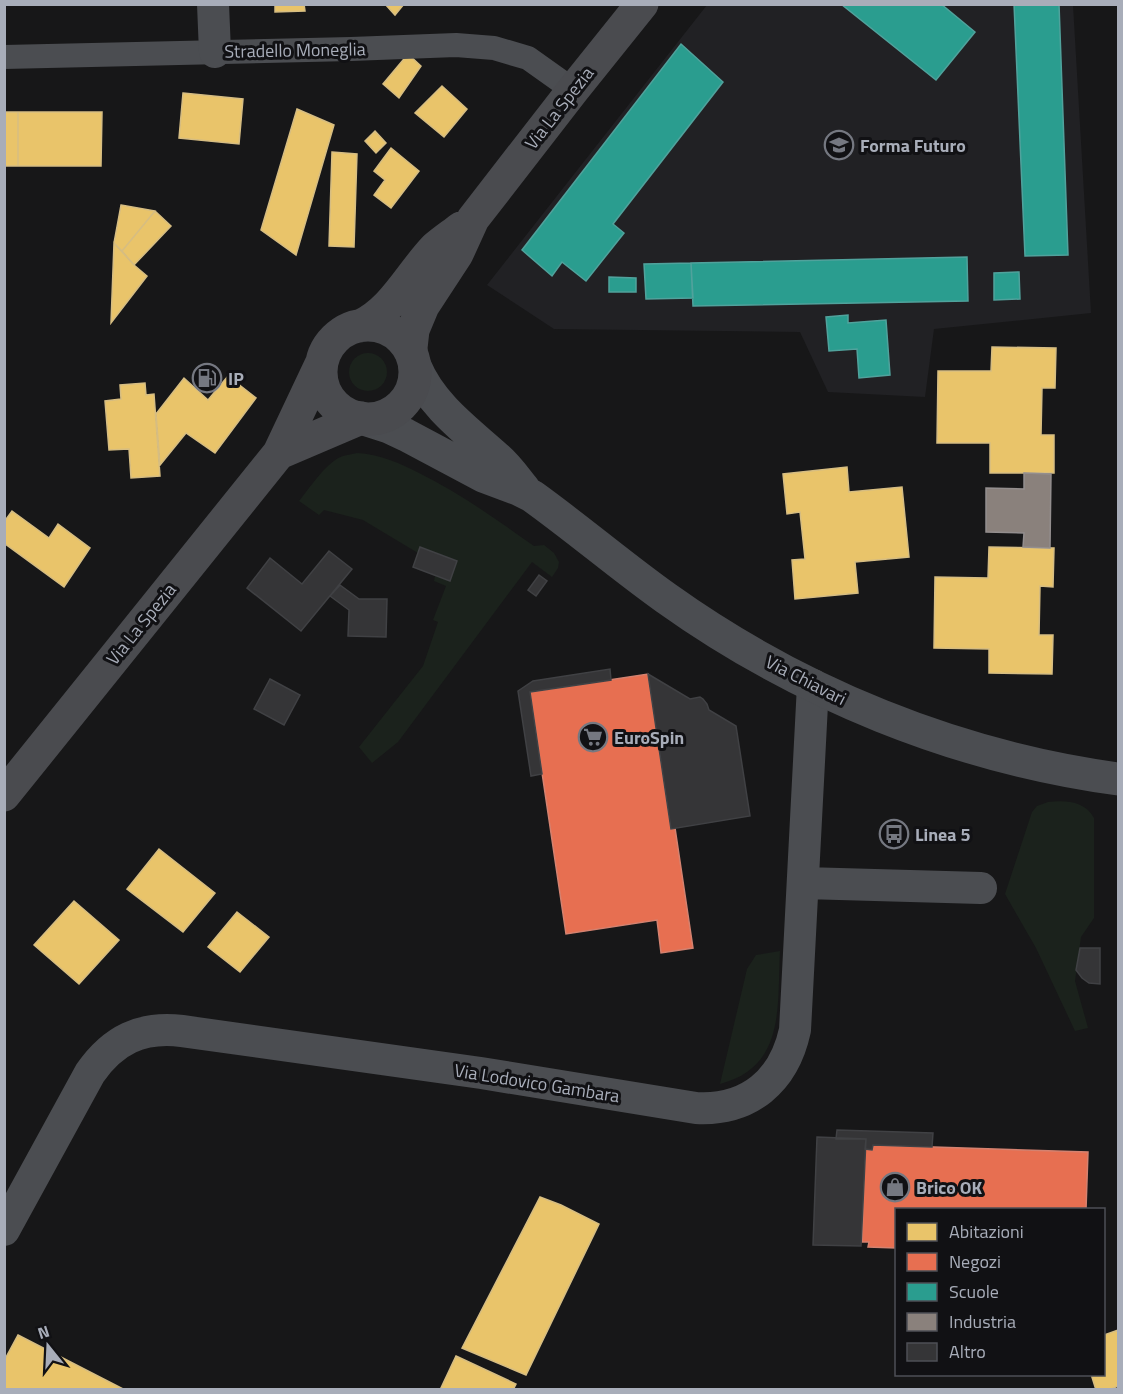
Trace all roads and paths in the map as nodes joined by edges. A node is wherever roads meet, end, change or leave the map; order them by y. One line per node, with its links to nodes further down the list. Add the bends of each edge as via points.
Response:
1 (213, 4): 3 (street)
2 (642, 4): 5 (main road, Via La Spezia)
3 (214, 52): 4 (street, Stradello Moneglia); 5 (street, Stradello Moneglia, via 456,45 494,48 528,58)
4 (4, 57)
5 (573, 90): 6 (main road, Via La Spezia)
6 (478, 212): 7 (main road, Via La Spezia, via 435,249 382,311); 8 (main road, Via La Spezia, via 453,261 423,306 413,330)
7 (360, 326): 8 (main road, via 392,331 408,346); 9 (main road, Via La Spezia, via 332,342)
8 (414, 361): 10 (main road, Via La Spezia, via 412,389 401,405 382,416); 12 (street, Via Chiavari, via 435,400 498,458)
9 (322, 362): 10 (main road, via 327,394 341,410); 11 (main road, Via La Spezia)
10 (361, 418): 11 (main road, Via La Spezia); 12 (street, Via Chiavari, via 389,427 483,476)
11 (279, 453): 15 (main road, Via La Spezia)
12 (532, 496): 13 (street, Via Chiavari, via 667,599 733,642)
13 (813, 685): 14 (street, Via Chiavari, via 961,745 1047,767); 16 (street, Via Lodovico Gambara)
14 (1119, 779)
15 (4, 795)
16 (804, 883): 17 (street); 18 (street, Via Lodovico Gambara, via 793,1041 773,1078 748,1099 717,1108 696,1108 470,1071 154,1030 129,1037 98,1062)
17 (981, 888)
18 (4, 1230)

